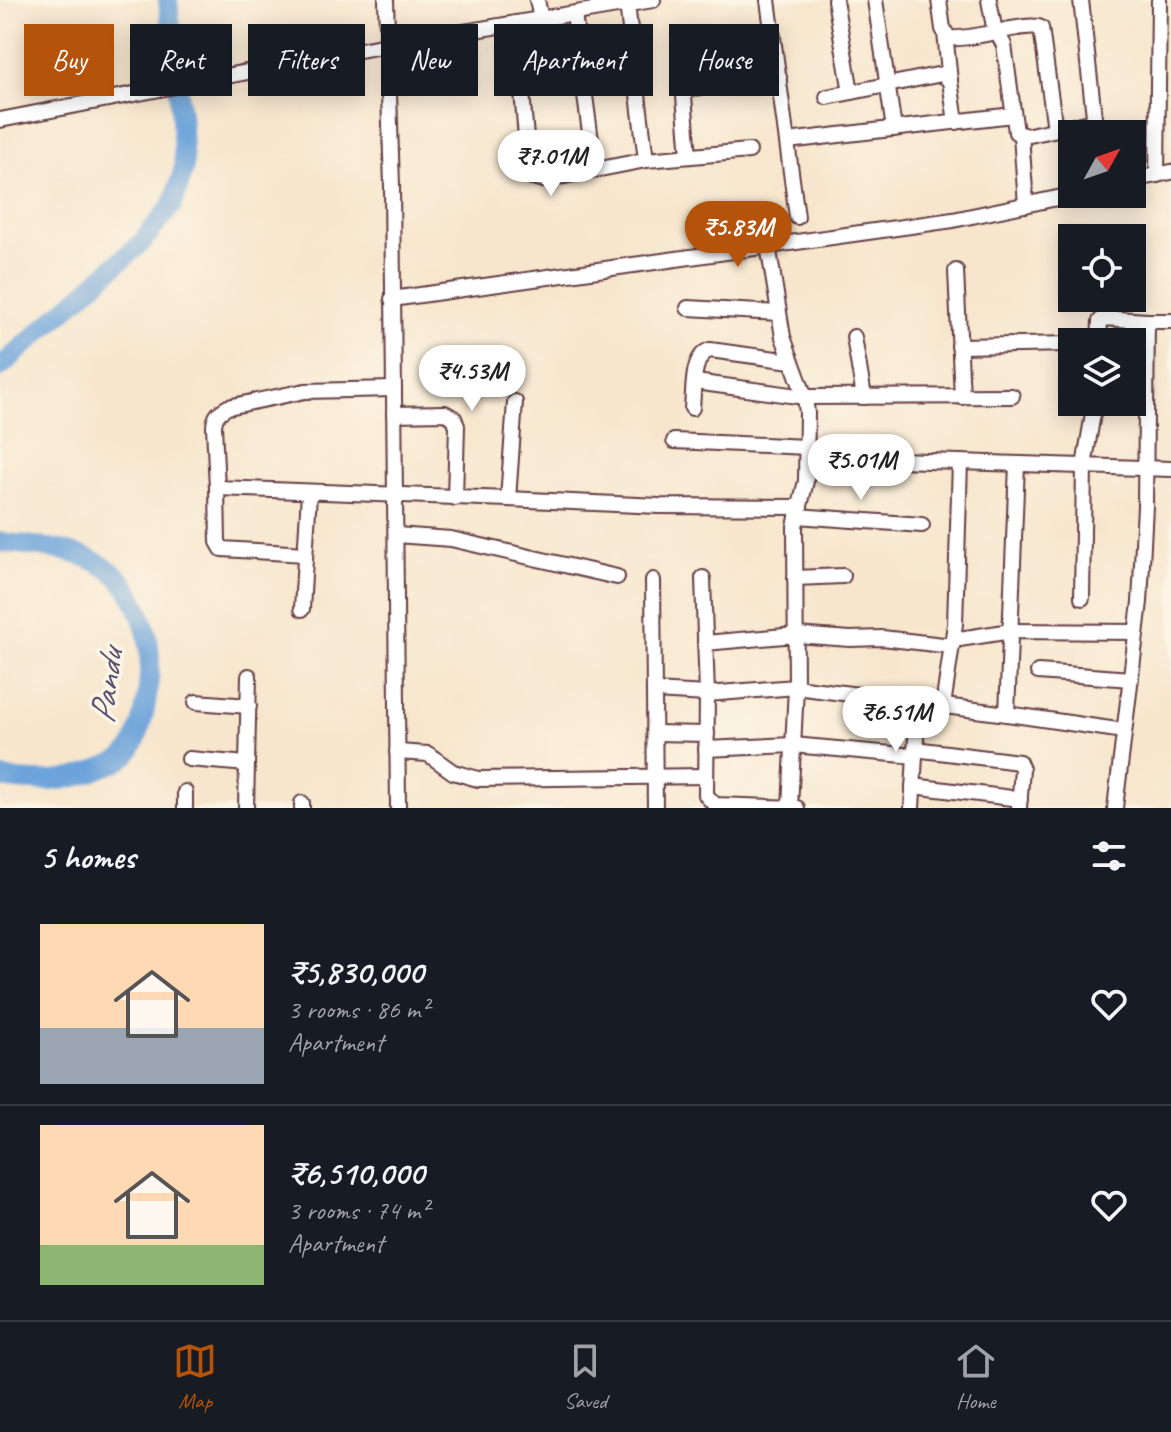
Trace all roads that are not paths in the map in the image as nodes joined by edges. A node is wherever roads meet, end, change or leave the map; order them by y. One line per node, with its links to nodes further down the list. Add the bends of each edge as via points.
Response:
1 (386, 0): 16 (street)
2 (537, 0): 13 (street)
3 (653, 0): 11 (street)
4 (768, 0): 17 (street)
5 (835, 0): 25 (street)
6 (875, 0): 24 (street)
7 (939, 0): 19 (street)
8 (989, 0): 20 (street)
9 (1081, 0): 31 (street)
10 (1159, 0): 14 (street)
11 (627, 4): 12 (street); 40 (street)
12 (574, 14): 13 (street); 41 (street)
13 (541, 19): 15 (street)
14 (1165, 19): 42 (street)
15 (516, 23): 18 (street); 41 (street, via 529,172 544,180)
16 (386, 24)
17 (771, 24)
18 (478, 29)
19 (945, 33): 20 (street, via 954,39); 23 (street)
20 (999, 33): 29 (street); 34 (street, via 1041,28)
21 (381, 46): 30 (street)
22 (779, 77): 37 (street)
23 (950, 81): 24 (street, via 942,74); 32 (street)
24 (888, 85): 25 (street); 33 (street)
25 (851, 92): 28 (street)
26 (388, 96): 48 (street)
27 (684, 96): 39 (street)
28 (827, 97)
29 (1013, 115): 32 (street); 36 (street)
30 (0, 120)
31 (1094, 120)
32 (956, 122): 33 (street)
33 (894, 129): 37 (street)
34 (1055, 129): 35 (street); 36 (street)
35 (1058, 129)
36 (1021, 135): 44 (street)
37 (787, 141): 45 (street)
38 (749, 151): 39 (street)
39 (689, 156): 40 (street)
40 (646, 160): 41 (street)
41 (595, 170)
42 (1164, 174)
43 (1058, 198): 44 (street)
44 (1026, 205): 46 (street)
45 (797, 217)
46 (768, 245): 48 (street); 50 (street)
47 (956, 271): 56 (street)
48 (392, 299): 59 (street)
49 (688, 308): 50 (street)
50 (779, 313): 57 (street)
51 (1147, 321): 52 (street); 53 (street, via 1103,318); 73 (street)
52 (1171, 321)
53 (1100, 328)
54 (854, 337): 62 (street)
55 (1058, 344): 56 (street)
56 (959, 346): 63 (street)
57 (791, 361): 58 (street, via 704,351); 61 (street)
58 (695, 382): 61 (street); 65 (street)
59 (394, 389): 66 (street); 75 (street, via 305,391 220,411 214,426)
60 (1012, 396): 63 (street)
61 (805, 397): 62 (street); 69 (street)
62 (864, 397): 63 (street)
63 (962, 397)
64 (515, 402): 79 (street)
65 (692, 408)
66 (394, 414): 77 (street); 78 (street, via 445,413 454,418)
67 (1093, 416): 72 (street)
68 (674, 441): 69 (street)
69 (807, 452): 70 (street); 80 (street)
70 (960, 462): 71 (street); 95 (street)
71 (1017, 464): 72 (street); 91 (street)
72 (1084, 466): 73 (street); 89 (street)
73 (1145, 468): 74 (street); 92 (street)
74 (1171, 469)
75 (217, 488): 76 (street); 83 (street, via 222,549)
76 (309, 493): 77 (street); 83 (street)
77 (395, 497): 78 (street); 82 (street)
78 (455, 498): 79 (street)
79 (508, 499): 80 (street)
80 (798, 512): 81 (street); 87 (street)
81 (922, 525)
82 (396, 535): 85 (street, via 442,537); 111 (street)
83 (305, 554): 90 (street)
84 (843, 576): 87 (street)
85 (617, 577)
86 (703, 578): 94 (street)
87 (795, 578): 93 (street)
88 (653, 580): 100 (street)
89 (1082, 598)
90 (302, 609)
91 (1011, 631): 92 (street); 95 (street, via 953,640); 106 (street)
92 (1136, 632): 98 (street)
93 (796, 635): 94 (street); 95 (street); 99 (street)
94 (705, 643): 101 (street)
95 (952, 646): 105 (street)
96 (1038, 672): 98 (street)
97 (249, 676): 104 (street)
98 (1131, 679): 107 (street)
99 (796, 687): 101 (street); 103 (street); 110 (street)
100 (654, 691): 101 (street); 108 (street)
101 (707, 694): 109 (street)
102 (196, 702): 104 (street)
103 (918, 703): 105 (street); 112 (street)
104 (249, 706): 114 (street)
105 (943, 706): 106 (street)
106 (1007, 714): 107 (street)
107 (1124, 731): 127 (street)
108 (655, 733): 109 (street); 115 (street)
109 (706, 742): 110 (street); 116 (street)
110 (793, 745): 112 (street); 124 (street)
111 (397, 752): 115 (street, via 428,754 453,772 478,779); 122 (street)
112 (915, 753): 117 (street); 119 (street, via 1019,762)
113 (189, 759): 114 (street)
114 (247, 764): 121 (street)
115 (655, 775): 116 (street); 123 (street)
116 (706, 776): 124 (street, via 706,795 712,803)
117 (913, 786): 119 (street); 126 (street)
118 (185, 792): 120 (street)
119 (1019, 804)
120 (185, 808)
121 (246, 808)
122 (398, 808)
123 (655, 808)
124 (790, 808): 125 (street)
125 (798, 808)
126 (912, 808)
127 (1115, 808)

